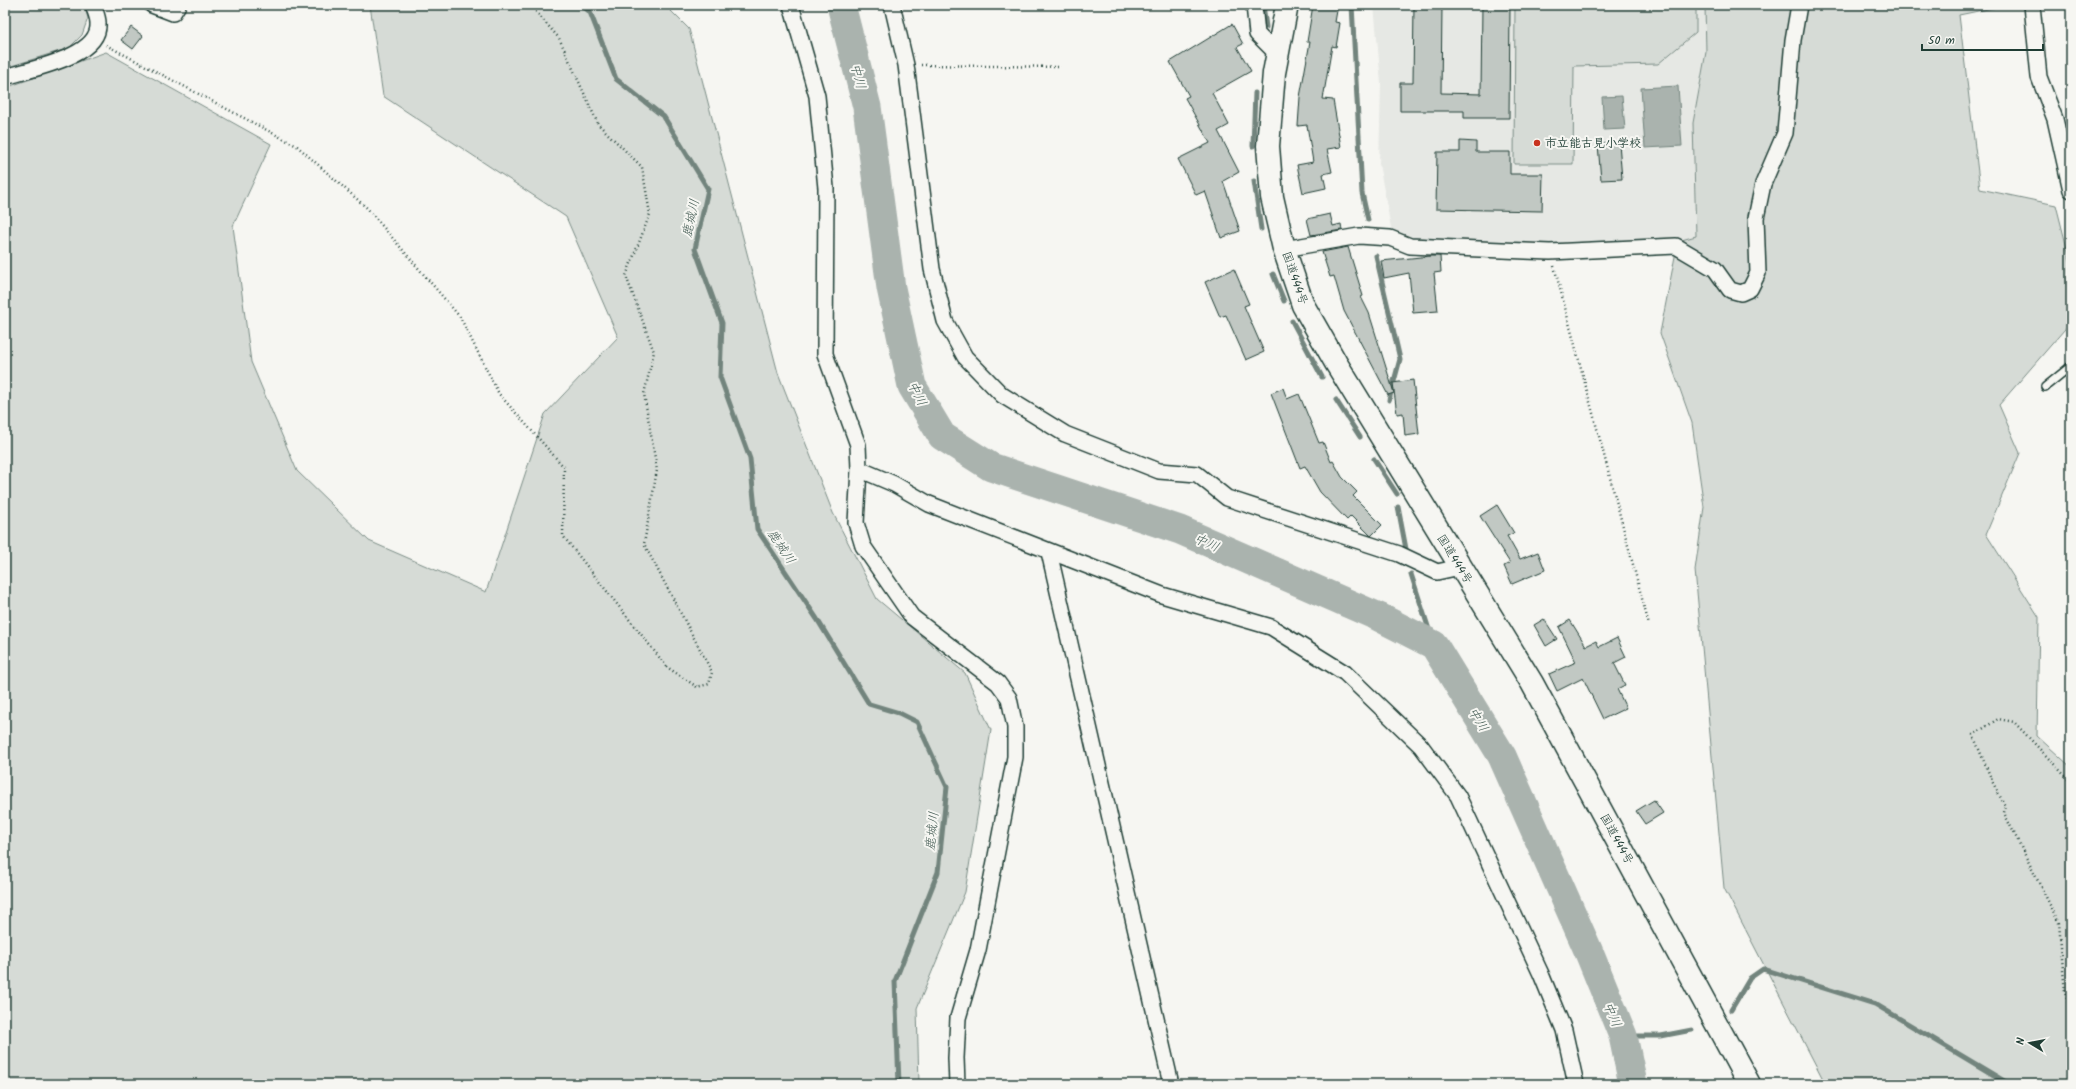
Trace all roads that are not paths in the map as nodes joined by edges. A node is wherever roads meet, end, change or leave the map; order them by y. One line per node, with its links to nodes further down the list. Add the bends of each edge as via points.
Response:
1 (94, 5): 11 (street, via 99,24 88,47 77,54)
2 (152, 5): 3 (street, via 173,13)
3 (178, 5)
4 (791, 5): 16 (street, via 817,96 826,188 825,354 858,445)
5 (892, 5): 18 (street, via 906,65 932,269 945,320 965,357 1002,395 1065,434 1159,471 1197,474 1227,498 1399,554 1437,572)
6 (1254, 5): 10 (street, via 1257,34)
7 (1287, 5): 10 (highway, 国道444号)
8 (1799, 5): 13 (street, via 1793,40 1785,133 1763,184 1756,218 1758,273 1750,289 1741,294 1730,290 1715,269 1676,246 1550,252 1410,246 1390,238 1359,236)
9 (2032, 5): 12 (street, via 2039,77 2055,119)
10 (1277, 54): 13 (highway, 国道444号, via 1268,146 1272,197)
11 (5, 77)
12 (2071, 190)
13 (1284, 249): 18 (highway, 国道444号, via 1303,305)
14 (2071, 366): 15 (lane)
15 (2045, 387)
16 (859, 469): 17 (street, via 894,484 929,504); 19 (street, via 856,523 863,546 912,616 998,683 1009,698 1015,727 1015,757 981,934 958,1018)
17 (1049, 552): 20 (street); 21 (street, via 1162,595 1271,627 1345,673 1421,746 1458,796 1540,974 1564,1030)
18 (1460, 568): 22 (highway, 国道444号, via 1532,683)
19 (957, 1084)
20 (1172, 1084)
21 (1576, 1084)
22 (1749, 1084)

